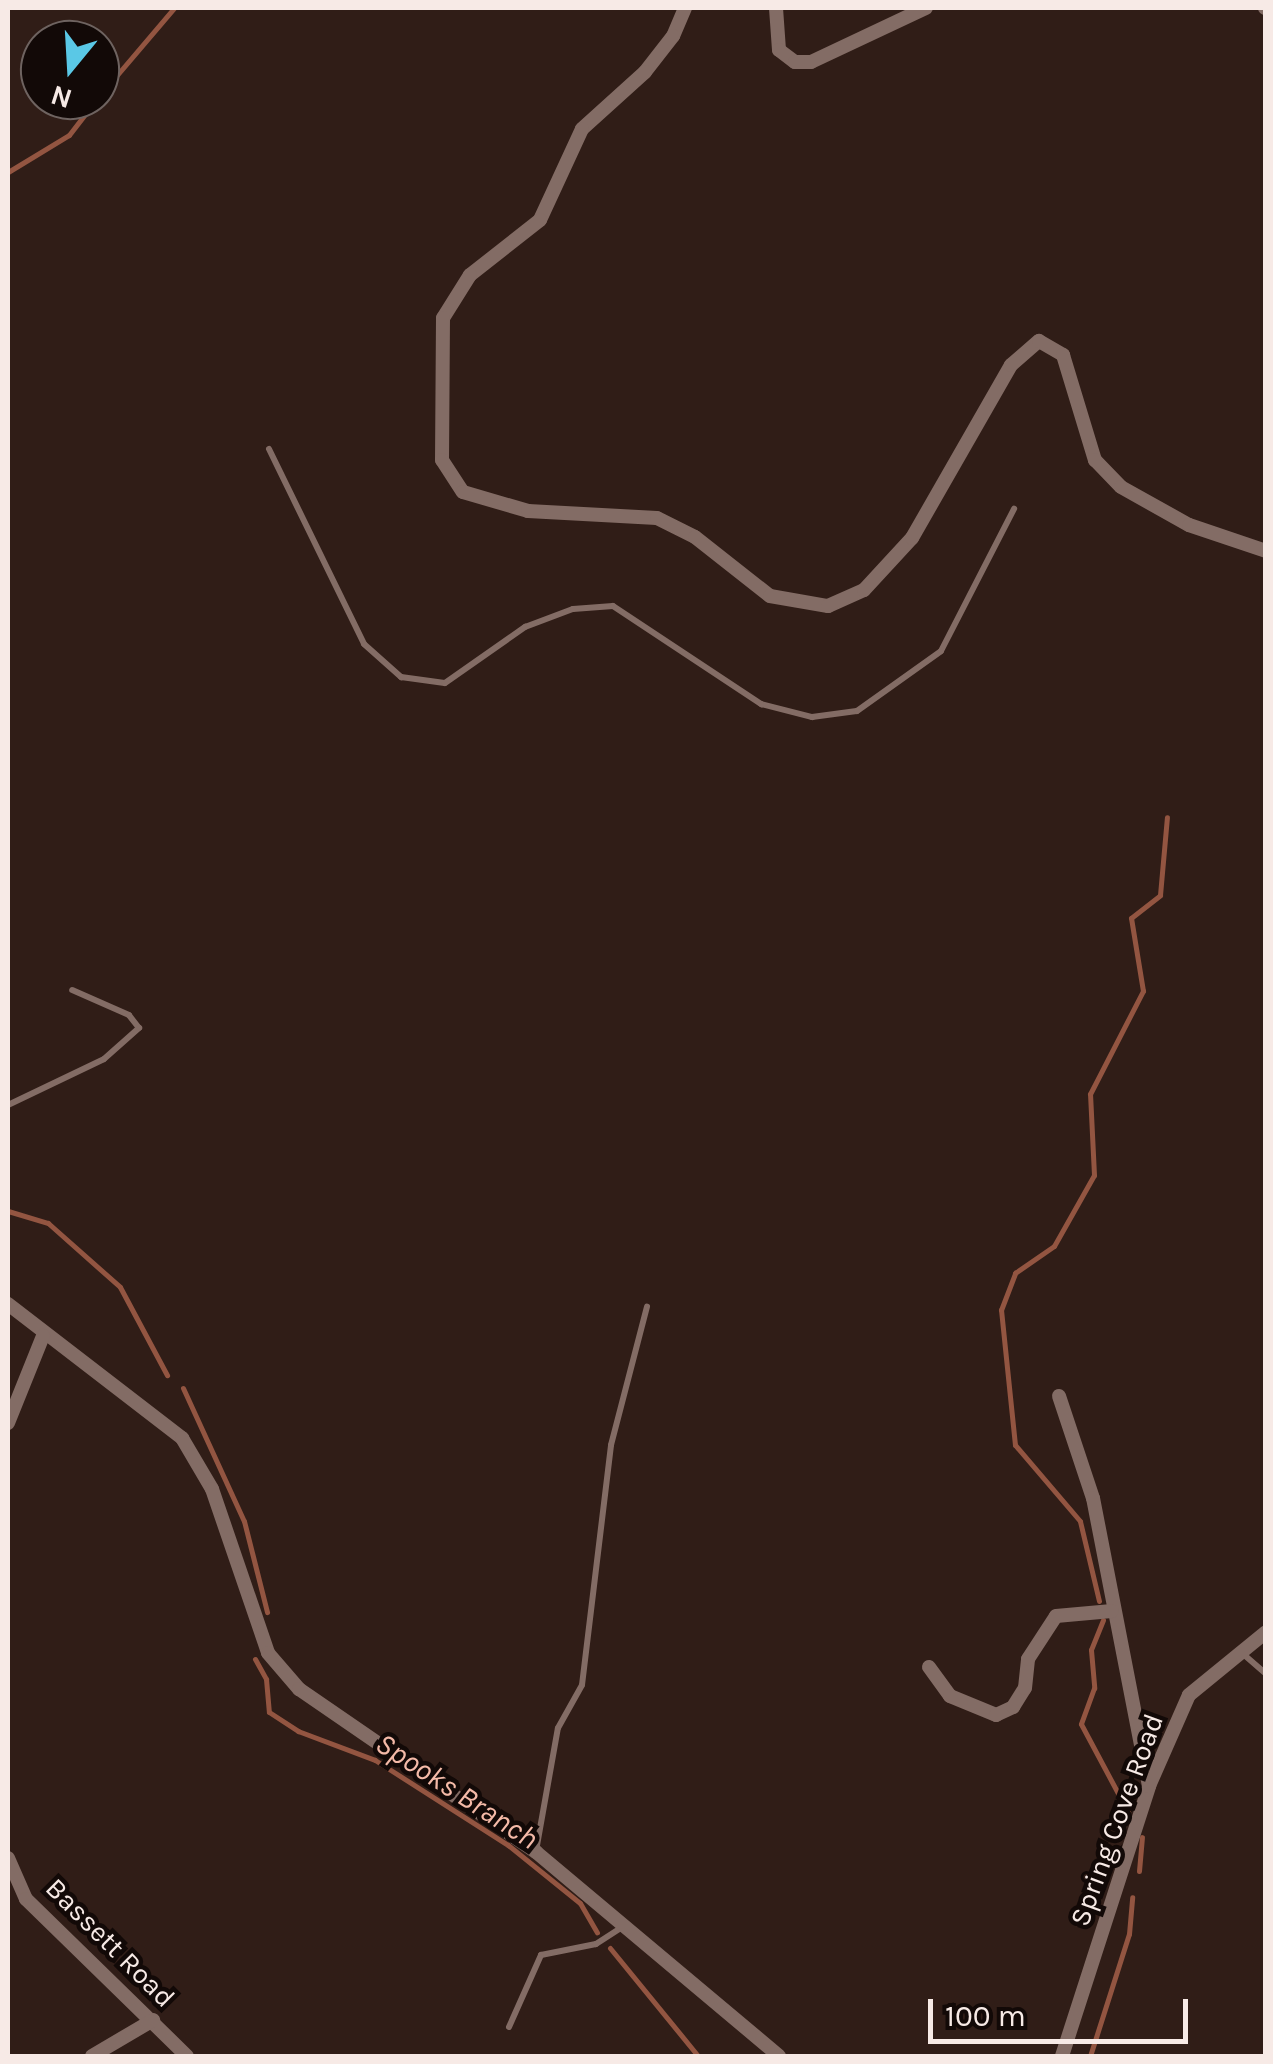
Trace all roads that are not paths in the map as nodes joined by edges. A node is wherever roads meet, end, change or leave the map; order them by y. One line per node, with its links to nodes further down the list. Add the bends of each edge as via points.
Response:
1 (685, 8): 6 (street, via 645,72 582,129 540,220 470,275 443,318 442,460 463,492 528,511 657,518 696,537 770,596 828,606 864,590 912,538 1011,365 1039,341 1063,355 1096,460 1120,487 1190,525)
2 (776, 8): 3 (street, via 779,50 795,62 811,62)
3 (926, 8)
4 (269, 448): 5 (lane, via 364,644 401,677 446,683 525,627 573,609 614,606 761,704 802,716 857,711 941,651)
5 (1014, 509)
6 (1266, 551)
7 (72, 990): 8 (lane, via 129,1014 140,1028 104,1058)
8 (8, 1105)
9 (8, 1304): 11 (street)
10 (646, 1307): 20 (lane, via 610,1446 582,1684 558,1728)
11 (43, 1336): 13 (street); 20 (street, via 182,1438 212,1489 268,1653 299,1689)
12 (1059, 1396): 14 (street, via 1093,1498)
13 (8, 1423)
14 (1112, 1611): 17 (street, via 1056,1616 1028,1660 1025,1688 1013,1707 996,1714 950,1696); 19 (street)
15 (1266, 1632): 16 (street, Spring Cove Road)
16 (1241, 1652): 18 (lane); 19 (street, Spring Cove Road, via 1189,1695)
17 (929, 1668)
18 (1266, 1674)
19 (1149, 1786): 30 (street, Spring Cove Road)
20 (536, 1852): 24 (street)
21 (8, 1858): 23 (street, Bassett Road)
22 (8, 1895): 23 (street)
23 (26, 1899): 25 (street, Bassett Road)
24 (626, 1925): 26 (lane, via 596,1944 541,1956); 29 (street)
25 (152, 2020): 27 (street); 28 (street, Bassett Road)
26 (509, 2027)
27 (92, 2056)
28 (187, 2056)
29 (779, 2056)
30 (1062, 2056)

